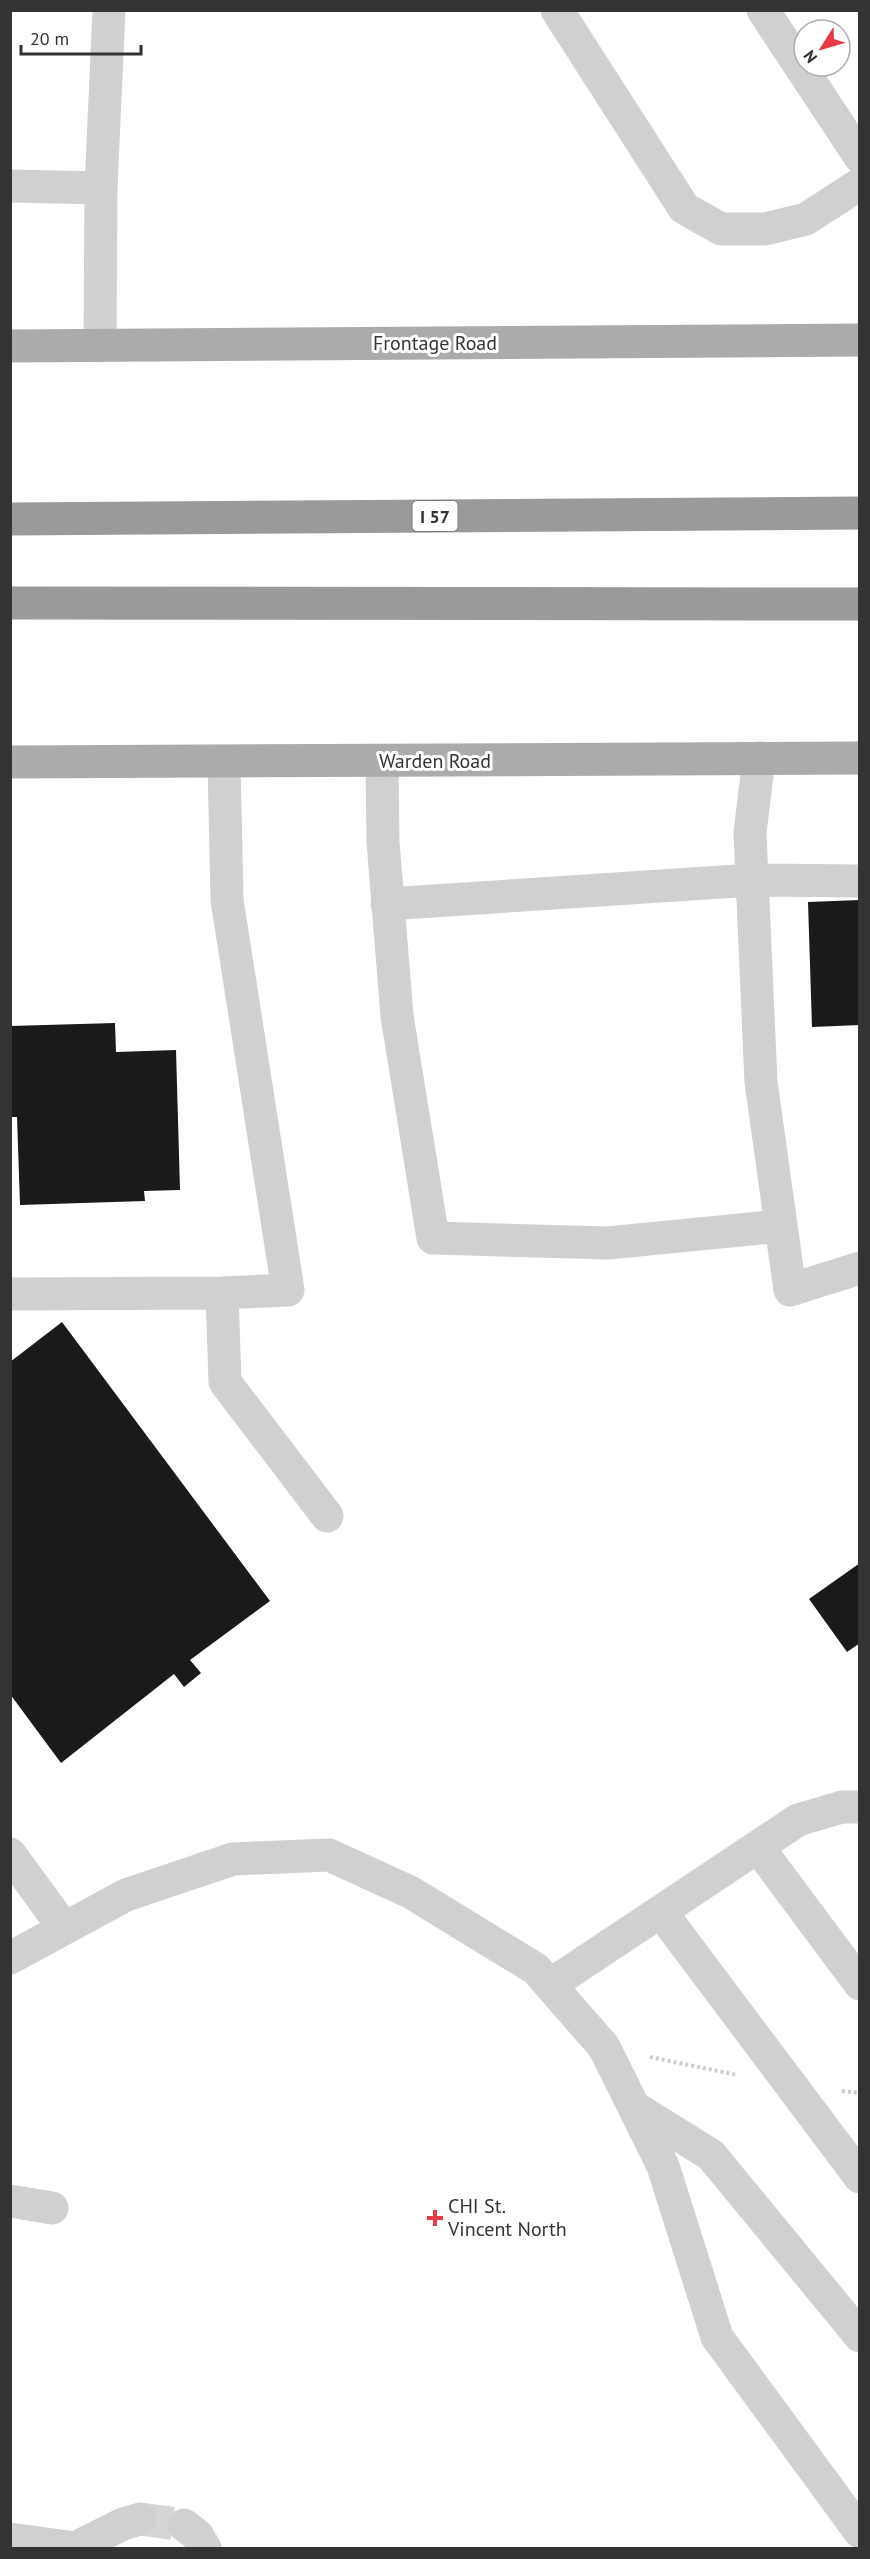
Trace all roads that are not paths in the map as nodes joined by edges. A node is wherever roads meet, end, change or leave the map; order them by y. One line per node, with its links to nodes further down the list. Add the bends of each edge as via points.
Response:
1 (109, 10): 7 (lane)
2 (557, 10): 5 (lane, via 684,208 721,229 765,229 806,219)
3 (763, 10): 4 (lane)
4 (860, 157)
5 (860, 184)
6 (10, 186): 7 (lane)
7 (101, 188): 9 (lane)
8 (860, 340): 9 (main road, Frontage Road)
9 (100, 345): 10 (main road, Frontage Road)
10 (10, 346)
11 (860, 513): 12 (highway, I 57)
12 (10, 519)
13 (10, 603): 14 (highway)
14 (860, 604)
15 (759, 758): 16 (main road, Warden Road); 17 (main road, Warden Road); 20 (lane, via 750,833)
16 (860, 758)
17 (382, 761): 19 (main road, Warden Road); 22 (lane)
18 (10, 762): 19 (main road, Warden Road)
19 (224, 762): 25 (lane, via 227,900 288,1290)
20 (752, 880): 21 (lane); 22 (lane); 23 (lane, via 760,1082)
21 (860, 880)
22 (387, 904): 23 (lane, via 397,1016 433,1238 608,1243)
23 (781, 1226): 24 (lane, via 790,1290)
24 (860, 1268)
25 (222, 1293): 26 (lane); 27 (lane, via 225,1382)
26 (10, 1294)
27 (327, 1516)
28 (860, 1807): 29 (lane, via 842,1807 798,1820)
29 (758, 1847): 31 (lane); 34 (lane)
30 (10, 1854): 32 (lane)
31 (661, 1912): 35 (lane); 37 (lane)
32 (64, 1928): 33 (lane); 35 (lane, via 126,1895 233,1859 329,1855 410,1892 536,1969)
33 (10, 1958)
34 (860, 1984)
35 (550, 1985): 36 (lane, via 604,2047)
36 (633, 2106): 40 (lane, via 711,2155); 42 (lane, via 663,2166 717,2337)
37 (860, 2178)
38 (10, 2201): 39 (lane)
39 (52, 2208)
40 (860, 2336)
41 (140, 2519): 44 (lane)
42 (860, 2532)
43 (10, 2539): 44 (lane)
44 (75, 2548)

